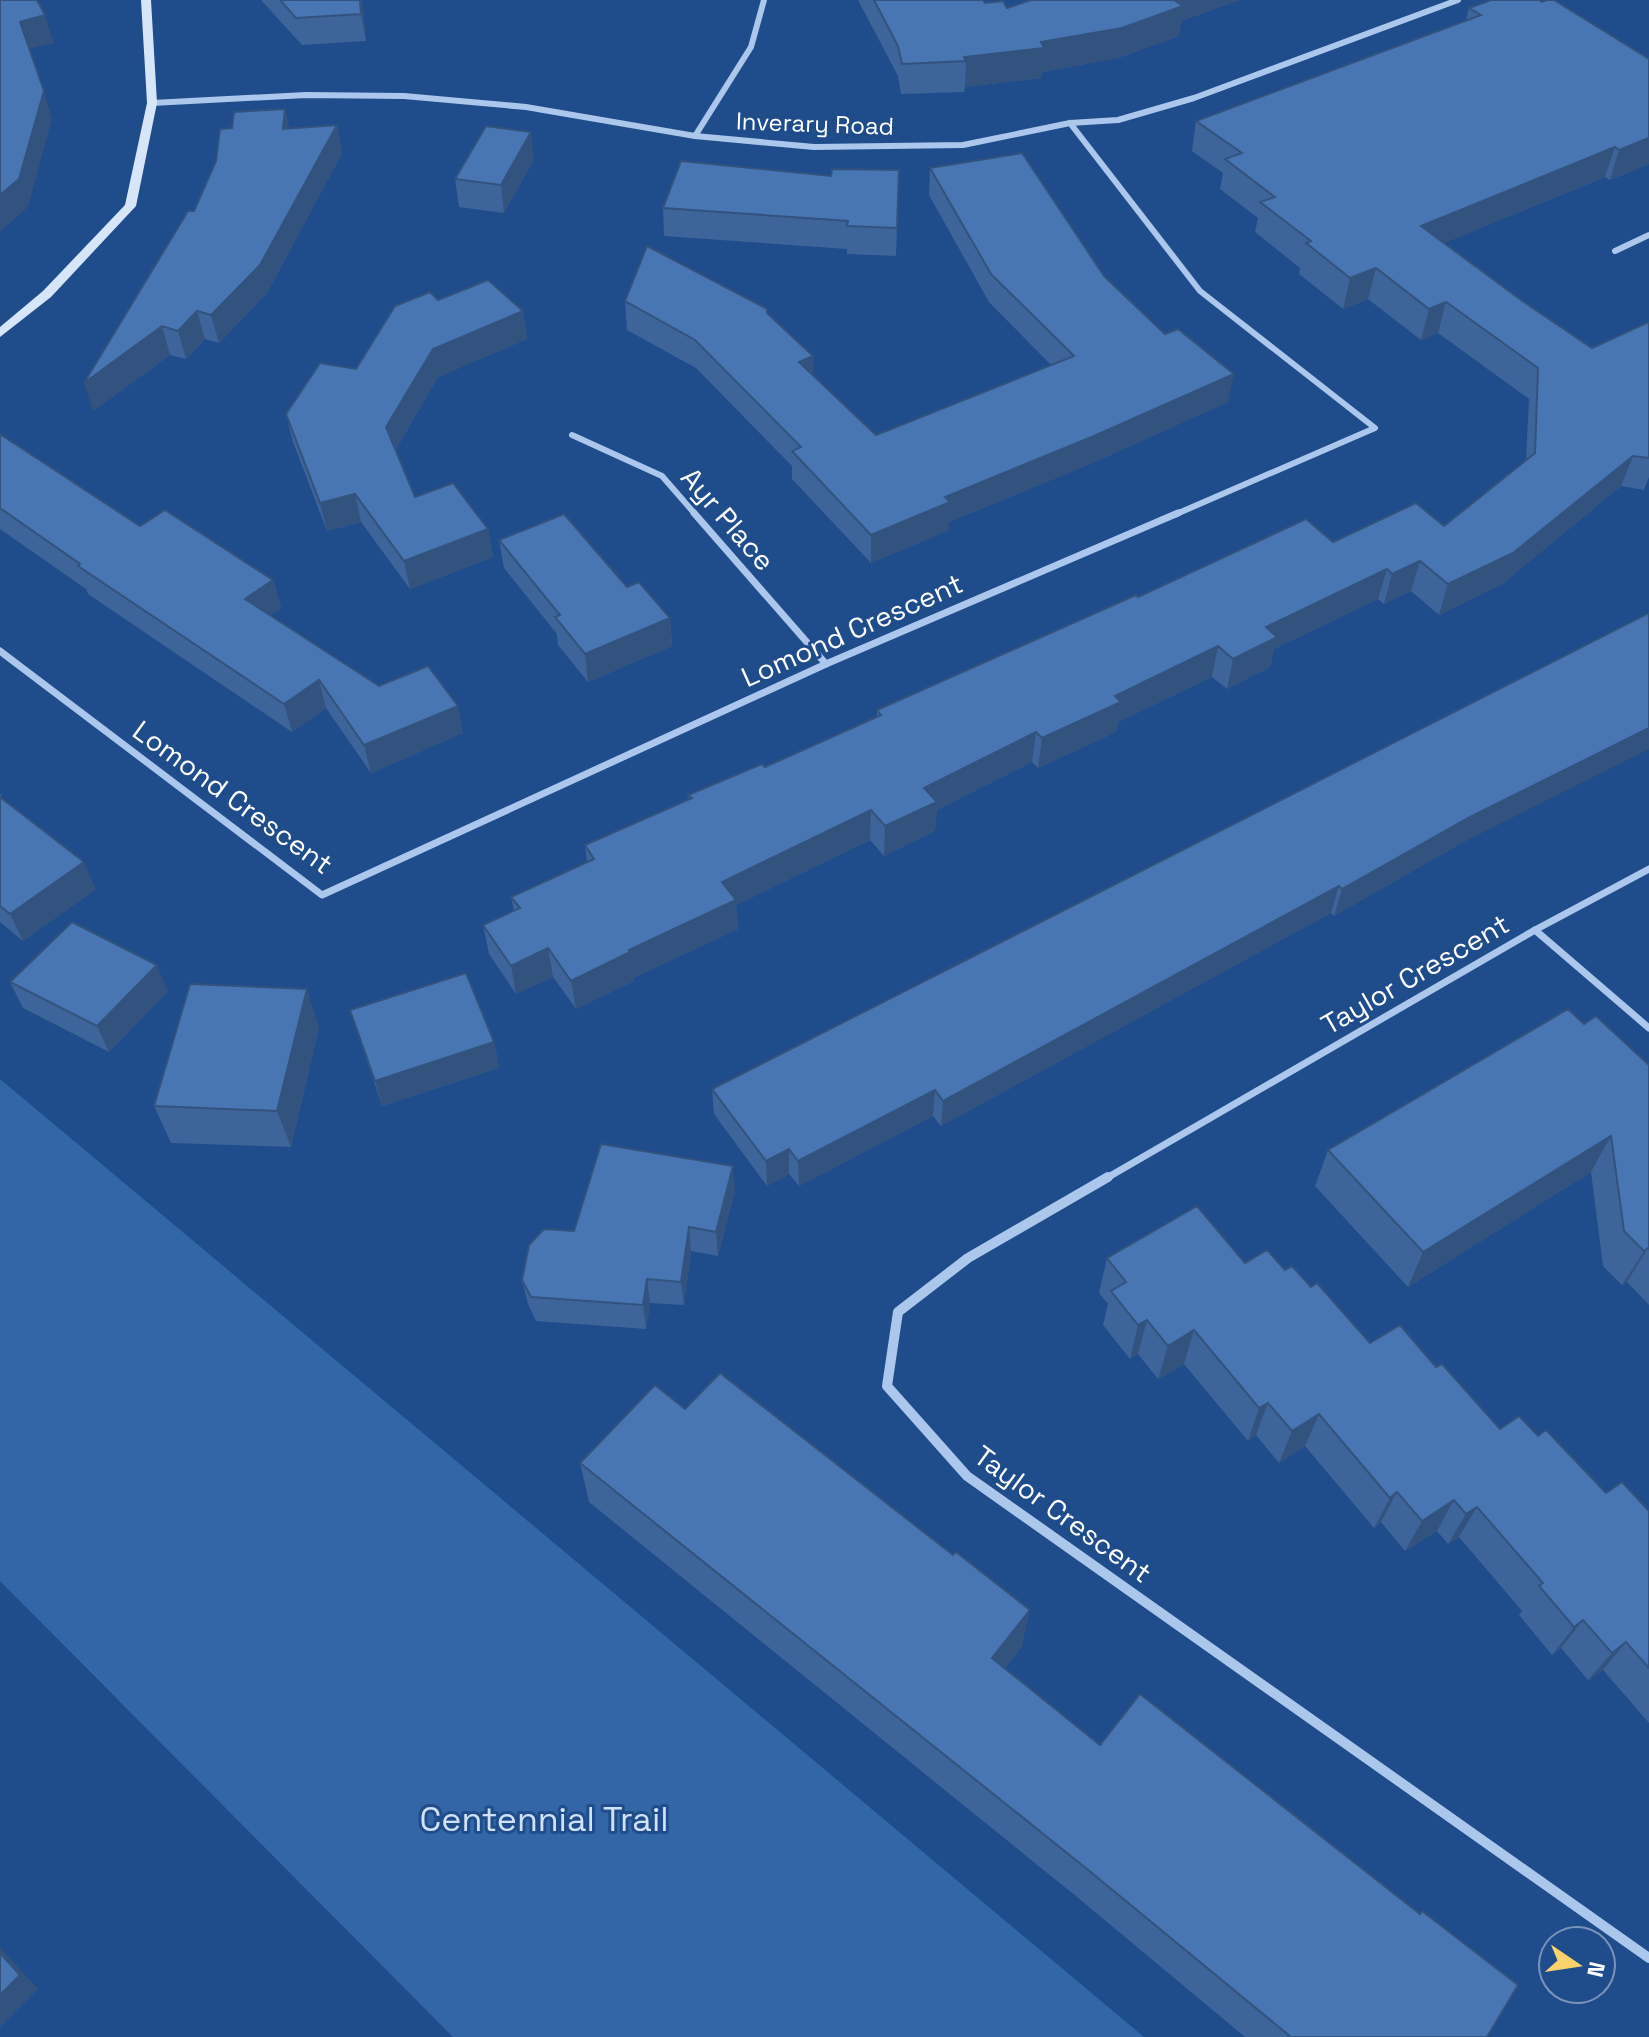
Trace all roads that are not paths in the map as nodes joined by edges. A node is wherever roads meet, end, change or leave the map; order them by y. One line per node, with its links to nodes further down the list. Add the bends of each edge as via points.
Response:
1 (146, 0): 4 (street)
2 (764, 0): 6 (street, via 751,47)
3 (1458, 0): 5 (street, Inverary Road, via 1194,98 1118,120)
4 (152, 103): 6 (street, Inverary Road, via 404,96 526,107); 9 (street, via 130,206 47,294)
5 (1070, 123): 6 (street, Inverary Road, via 963,145 814,147); 12 (street, Lomond Crescent, via 1200,291 1375,428)
6 (695, 136)
7 (1649, 235): 8 (street)
8 (1615, 251)
9 (0, 333)
10 (572, 435): 12 (street, Ayr Place, via 662,476)
11 (0, 651): 12 (street, Lomond Crescent, via 322,895)
12 (826, 664)
13 (1649, 869): 14 (street, Taylor Crescent)
14 (1535, 930): 15 (street); 16 (street, Taylor Crescent, via 968,1258 898,1312 887,1386 967,1476)
15 (1649, 1028)
16 (1649, 1958)

